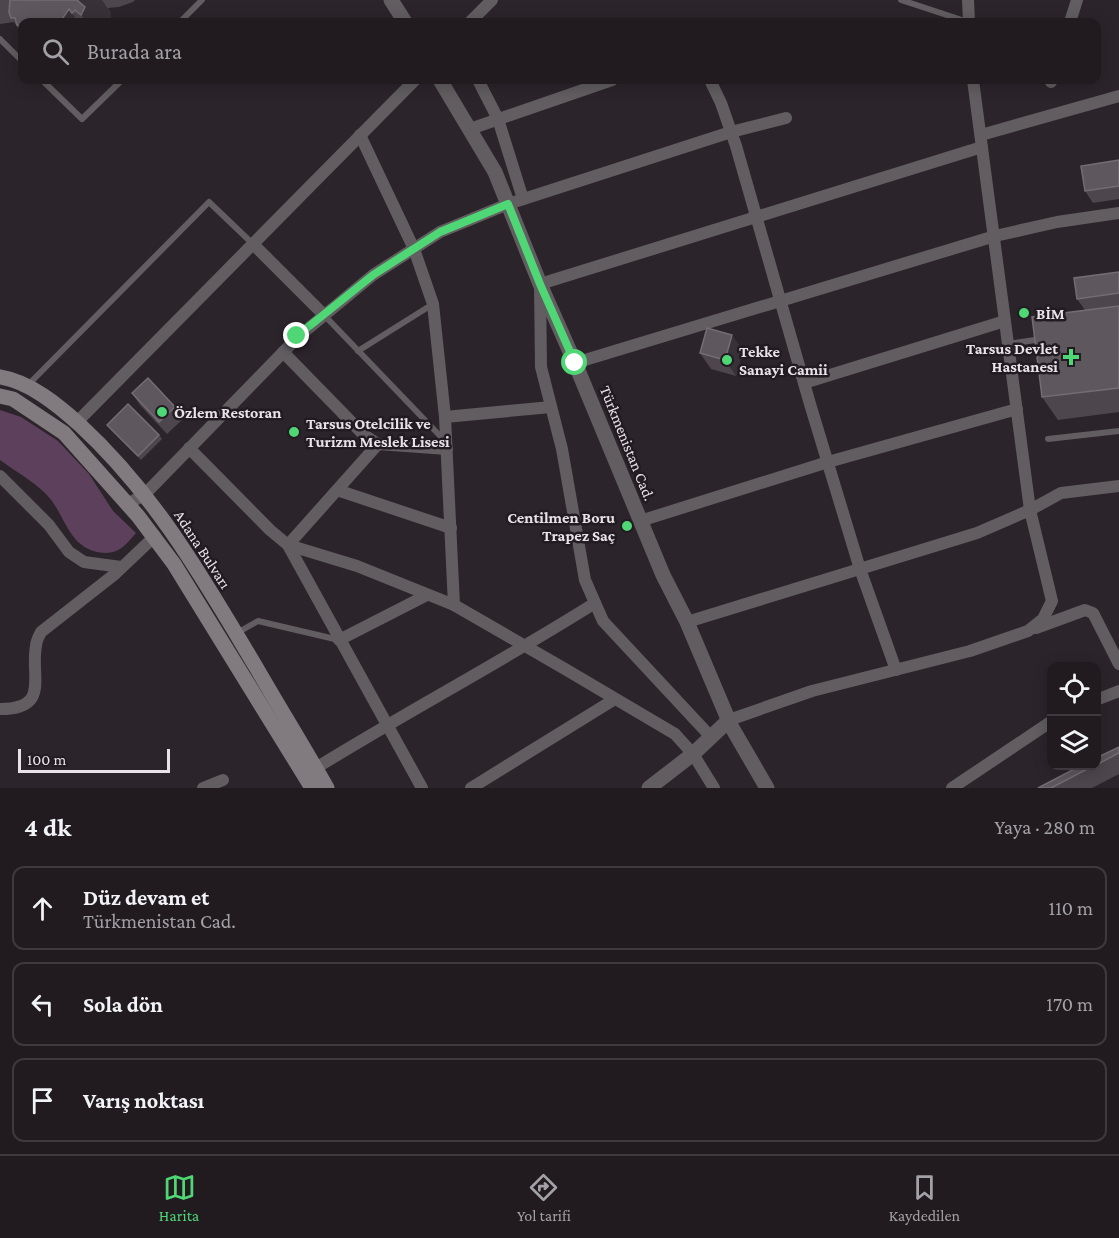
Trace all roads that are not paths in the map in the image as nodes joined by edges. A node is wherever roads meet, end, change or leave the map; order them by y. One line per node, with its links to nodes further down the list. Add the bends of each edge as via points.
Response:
1 (202, 0): 7 (lane)
2 (390, 0): 8 (street)
3 (492, 0): 9 (street)
4 (902, 0): 10 (lane)
5 (968, 0): 11 (street)
6 (1077, 0): 12 (street)
7 (184, 18)
8 (402, 18)
9 (474, 18)
10 (956, 18)
11 (968, 18)
12 (1071, 18)
13 (0, 39): 14 (lane)
14 (18, 57)
15 (46, 84): 16 (lane, via 82,119)
16 (118, 84)
17 (411, 84): 28 (street)
18 (442, 84): 26 (street, Türkmenistan Cad.)
19 (480, 84): 25 (street)
20 (600, 84): 25 (street)
21 (712, 84): 27 (street)
22 (974, 84): 29 (street)
23 (1119, 96): 29 (street)
24 (786, 118): 27 (street)
25 (498, 119): 26 (street); 30 (street)
26 (470, 129): 30 (street, Türkmenistan Cad.)
27 (731, 132): 30 (street); 32 (street)
28 (360, 135): 34 (street); 35 (street)
29 (981, 141): 32 (street); 33 (street)
30 (515, 202): 35 (street, via 440,232); 36 (street, Türkmenistan Cad.)
31 (1119, 213): 33 (street)
32 (756, 216): 36 (street); 37 (street)
33 (995, 236): 37 (street); 40 (street)
34 (254, 244): 39 (street); 48 (lane, via 209,202); 53 (street)
35 (414, 249): 38 (street); 39 (street, via 373,275)
36 (540, 284): 45 (street, Türkmenistan Cad.); 50 (street, via 541,367)
37 (780, 300): 45 (street); 47 (street)
38 (433, 304): 43 (lane); 52 (street)
39 (324, 315): 43 (lane); 44 (street)
40 (1005, 321): 42 (street); 47 (street)
41 (1053, 338): 42 (lane)
42 (1009, 344): 51 (street)
43 (358, 351): 57 (lane)
44 (283, 352): 56 (street, via 364,435); 58 (street)
45 (575, 363): 66 (street, Türkmenistan Cad.)
46 (0, 377): 48 (main road, Adana Bulvarı)
47 (804, 383): 59 (street)
48 (26, 387): 53 (main road, Adana Bulvarı, via 59,406)
49 (0, 396): 64 (main road, Adana Bulvarı, via 13,399 64,433)
50 (551, 407): 52 (street); 73 (street, via 585,580)
51 (1017, 410): 59 (street); 65 (street)
52 (445, 417): 57 (street)
53 (77, 422): 63 (main road, Adana Bulvarı)
54 (1119, 431): 55 (lane)
55 (1048, 439)
56 (378, 444): 57 (street); 62 (street)
57 (447, 445): 67 (street)
58 (189, 448): 63 (street); 69 (street)
59 (828, 462): 66 (street); 71 (street)
60 (0, 476): 70 (street, via 49,525 69,552 84,562)
61 (1119, 486): 65 (street, via 1061,493)
62 (337, 490): 67 (street); 69 (street)
63 (145, 494): 64 (street); 77 (main road, Adana Bulvarı)
64 (128, 504): 68 (main road, Adana Bulvarı)
65 (1030, 510): 71 (street, via 977,533); 76 (street, via 1052,601 1043,619)
66 (640, 521): 75 (street, Türkmenistan Cad.)
67 (451, 528): 74 (street)
68 (155, 536): 70 (street); 94 (main road, Adana Bulvarı)
69 (288, 545): 72 (street, via 357,566); 78 (street)
70 (121, 567): 85 (street, via 41,632 36,645 34,693 27,703)
71 (860, 569): 75 (street); 81 (street)
72 (428, 595): 74 (street); 78 (street)
73 (595, 603): 79 (street); 89 (street, via 603,621)
74 (454, 605): 79 (street)
75 (687, 622): 86 (street, Türkmenistan Cad.)
76 (1028, 631): 80 (street, via 1085,610 1094,613); 81 (street)
77 (236, 634): 78 (lane, via 258,621); 91 (main road, Adana Bulvarı)
78 (339, 640): 87 (street)
79 (526, 646): 84 (street); 87 (street)
80 (1119, 664)
81 (896, 670): 86 (street, via 812,691)
82 (1119, 691): 83 (street)
83 (1101, 698)
84 (615, 699): 90 (street, via 675,734); 97 (street)
85 (0, 709)
86 (729, 720): 89 (street); 100 (street, Türkmenistan Cad.)
87 (386, 724): 91 (street); 96 (street)
88 (1047, 725): 101 (street)
89 (711, 737): 90 (street)
90 (693, 754): 98 (street); 99 (street)
91 (316, 768): 95 (main road, Adana Bulvarı)
92 (223, 780): 93 (street)
93 (203, 788)
94 (312, 788)
95 (327, 788)
96 (422, 788)
97 (471, 788)
98 (649, 788)
99 (714, 788)
100 (767, 788)
101 (952, 788)

